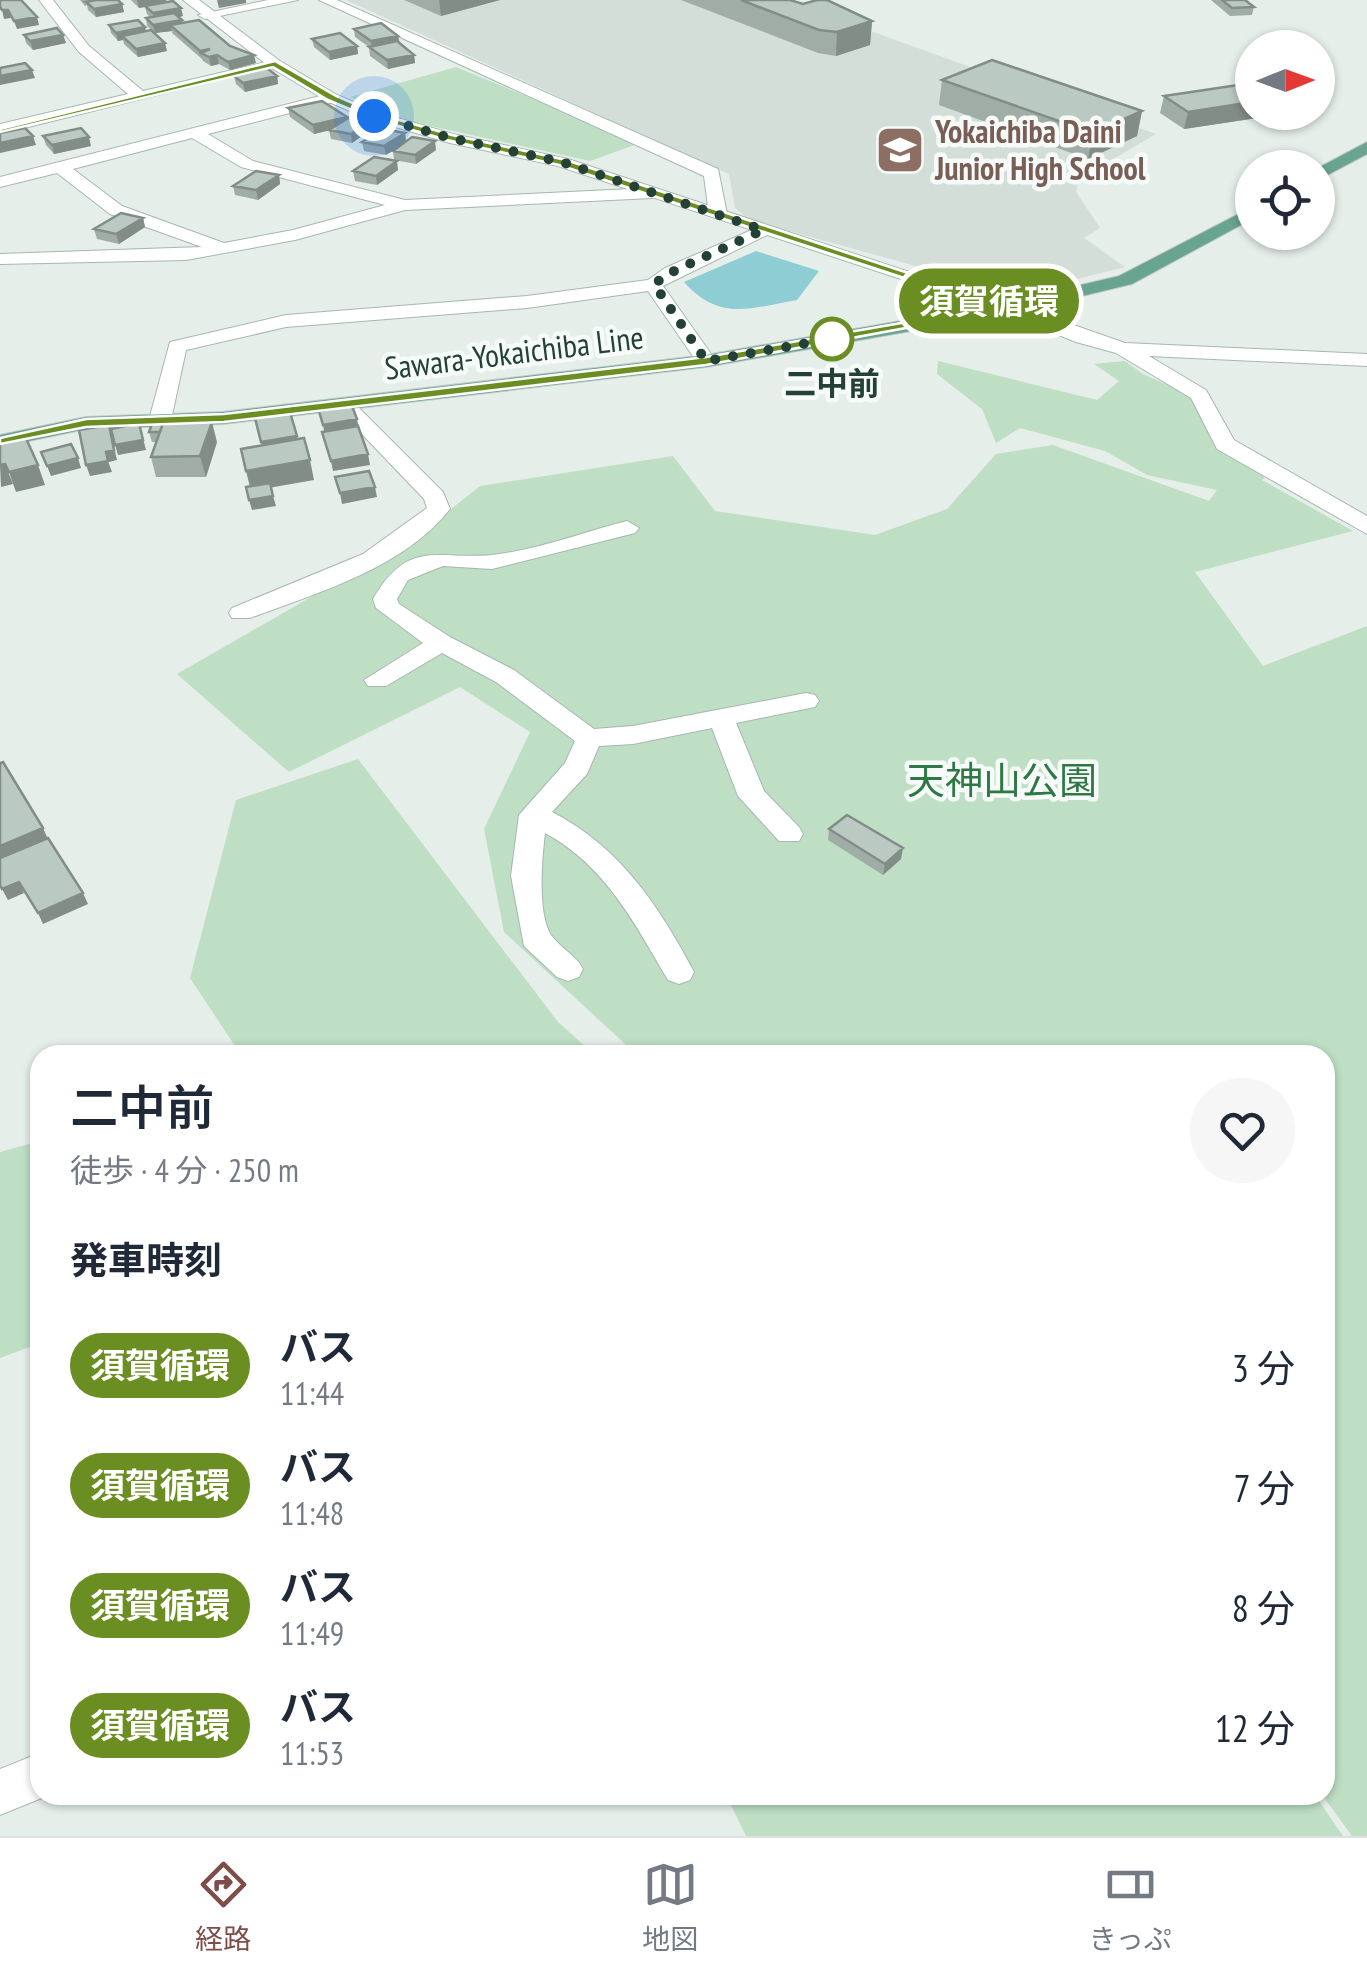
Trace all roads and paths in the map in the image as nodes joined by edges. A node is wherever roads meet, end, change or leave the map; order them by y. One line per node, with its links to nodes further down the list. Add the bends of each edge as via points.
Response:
1 (46, 0): 7 (street, via 84,49)
2 (190, 0): 5 (street)
3 (291, 0): 5 (street)
4 (326, 0): 17 (street, via 712,174)
5 (205, 15): 6 (street)
6 (275, 64): 7 (street); 8 (street)
7 (140, 96): 9 (street)
8 (332, 98): 10 (street); 15 (street, via 374,116 562,162)
9 (0, 128)
10 (195, 133): 13 (street); 16 (street, via 247,164)
11 (1367, 147): 12 (main road)
12 (1335, 165)
13 (60, 167): 14 (street); 20 (street, via 116,210)
14 (0, 182)
15 (652, 194): 16 (street); 17 (street)
16 (404, 205): 20 (street)
17 (718, 214): 19 (street)
18 (1235, 221): 23 (main road, Sawara-Yokaichiba Line, via 1126,280)
19 (763, 230): 22 (street); 23 (street)
20 (224, 249): 21 (street, via 97,260)
21 (0, 259)
22 (654, 284): 26 (street); 28 (street, via 528,302 286,321 177,346)
23 (1008, 308): 24 (street); 26 (main road, Sawara-Yokaichiba Line)
24 (1123, 348): 25 (street); 30 (street, via 1199,394 1224,444)
25 (1367, 360)
26 (706, 361): 27 (main road, Sawara-Yokaichiba Line)
27 (344, 404): 28 (main road, Sawara-Yokaichiba Line); 32 (street, via 434,497 438,509 414,534)
28 (160, 420): 29 (main road, Sawara-Yokaichiba Line, via 86,423)
29 (0, 441)
30 (1367, 527)
31 (627, 528): 33 (street, via 492,562 440,558 399,576)
32 (335, 578): 33 (street, via 362,596); 34 (street)
33 (385, 599): 35 (street, via 388,608)
34 (241, 612)
35 (440, 643): 36 (street); 39 (street, via 505,676)
36 (377, 680)
37 (806, 701): 38 (street)
38 (722, 718): 39 (street); 41 (street, via 752,796)
39 (589, 738): 40 (street, via 577,767)
40 (533, 815): 42 (street, via 526,876 536,938); 43 (street, via 570,832 618,872)
41 (789, 834)
42 (568, 969)
43 (679, 972)
44 (30, 1780): 45 (street)
45 (0, 1792)

